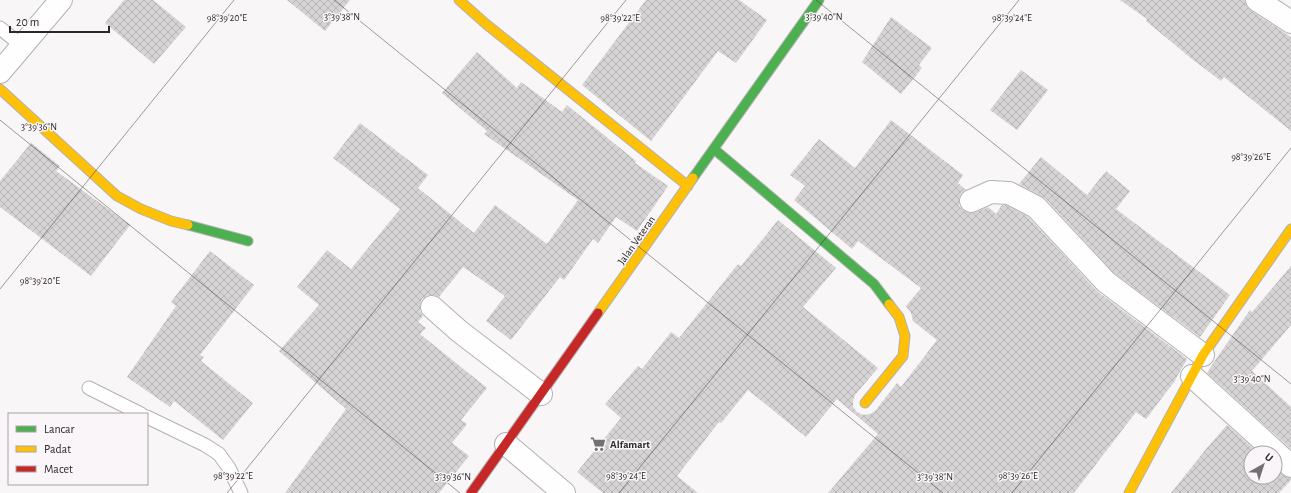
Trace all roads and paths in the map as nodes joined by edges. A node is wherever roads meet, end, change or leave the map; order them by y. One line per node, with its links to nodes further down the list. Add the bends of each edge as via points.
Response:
1 (61, 0): 7 (street)
2 (459, 0): 11 (street)
3 (819, 0): 10 (street, Jalan Veteran)
4 (1257, 0): 5 (street)
5 (1291, 22)
6 (0, 28): 7 (lane)
7 (21, 45): 8 (street)
8 (0, 72)
9 (0, 89): 14 (street, via 117,196 171,221)
10 (714, 149): 11 (street, Jalan Veteran); 20 (street, via 874,284 899,316 905,336 903,356)
11 (688, 186): 19 (street, Jalan Veteran)
12 (971, 201): 16 (street, via 991,192 1009,193 1036,207 1106,282)
13 (1291, 229): 16 (street)
14 (248, 241)
15 (432, 307): 19 (street)
16 (1203, 355): 17 (street)
17 (1192, 376): 24 (street); 28 (street)
18 (89, 388): 21 (lane)
19 (541, 394): 23 (street, Jalan Veteran)
20 (865, 402)
21 (139, 413)
22 (148, 417): 25 (lane, via 219,454)
23 (506, 444): 26 (street, Jalan Veteran); 27 (street)
24 (1291, 466)
25 (241, 493)
26 (471, 493)
27 (564, 493)
28 (1129, 493)

